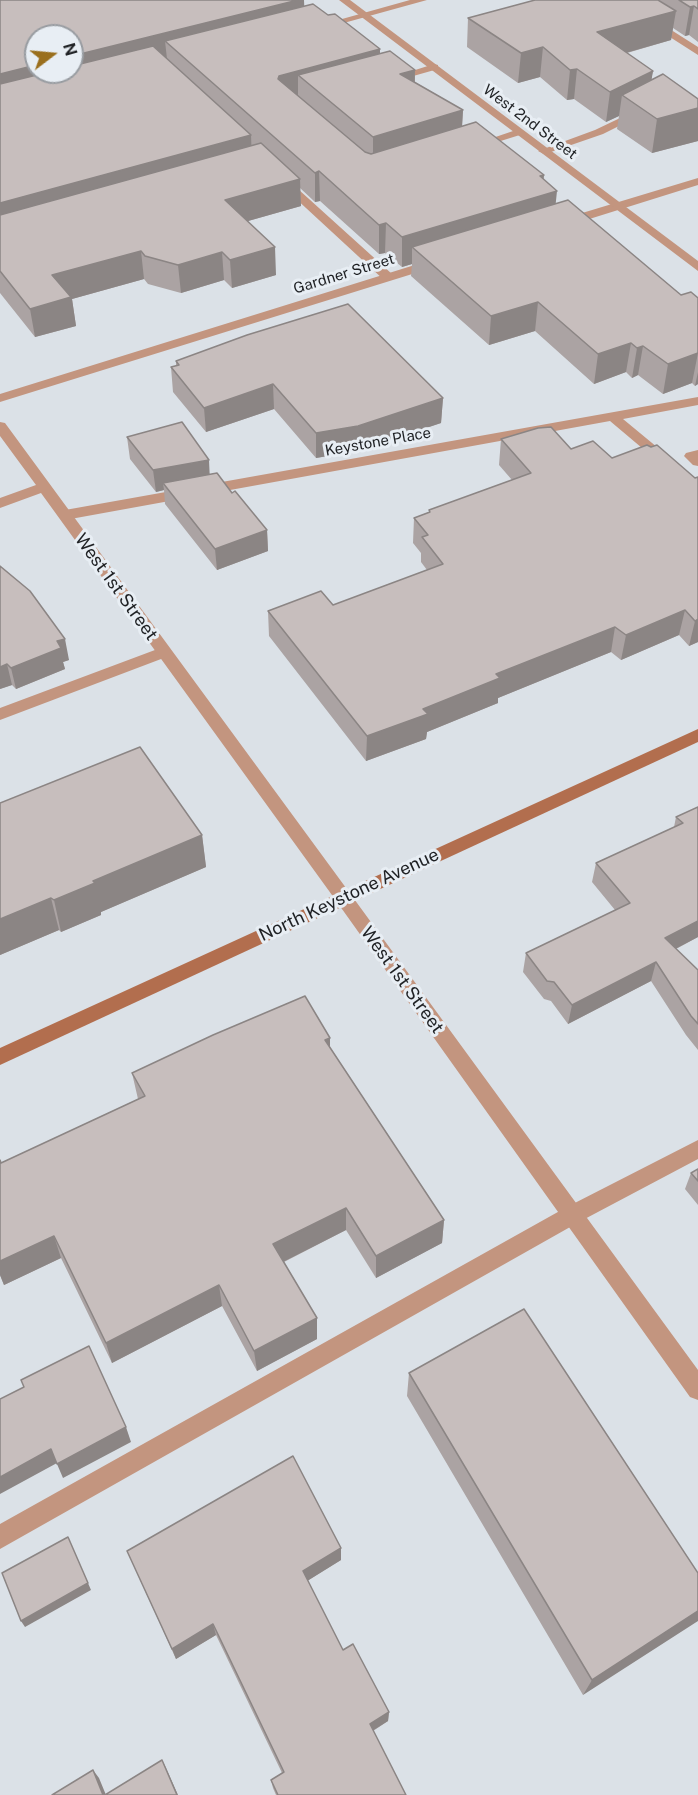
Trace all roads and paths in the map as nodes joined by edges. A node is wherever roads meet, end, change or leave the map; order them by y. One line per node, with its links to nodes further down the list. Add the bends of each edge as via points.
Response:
1 (344, 0): 4 (street, West 2nd Street)
2 (422, 0): 4 (street)
3 (617, 0): 6 (street)
4 (364, 15): 5 (street); 7 (street, West 2nd Street)
5 (313, 28)
6 (698, 52)
7 (434, 68): 8 (street); 10 (street, West 2nd Street)
8 (383, 81)
9 (653, 104): 12 (street, via 599,132)
10 (519, 132): 11 (street); 12 (street, West 2nd Street)
11 (468, 148)
12 (544, 151): 15 (street, West 2nd Street)
13 (273, 172): 19 (street)
14 (698, 181): 15 (street)
15 (617, 206): 16 (street); 18 (street, West 2nd Street)
16 (546, 228)
17 (444, 260): 19 (street, Gardner Street)
18 (698, 267)
19 (388, 277): 20 (street, Gardner Street)
20 (0, 398)
21 (698, 401): 22 (street, Keystone Place)
22 (612, 416): 27 (street); 29 (street, Keystone Place)
23 (0, 426): 26 (street, West 1st Street)
24 (698, 454): 25 (street, via 691,456)
25 (698, 462)
26 (44, 487): 28 (street); 29 (street, West 1st Street)
27 (698, 488)
28 (0, 503)
29 (64, 515): 30 (street, West 1st Street)
30 (163, 652): 31 (street); 33 (street, West 1st Street)
31 (0, 714)
32 (698, 735): 33 (main road, North Keystone Avenue)
33 (343, 897): 34 (main road, North Keystone Avenue); 36 (street, West 1st Street)
34 (0, 1057)
35 (698, 1149): 36 (street)
36 (572, 1215): 37 (street, West 1st Street); 38 (street)
37 (698, 1389)
38 (0, 1537)

